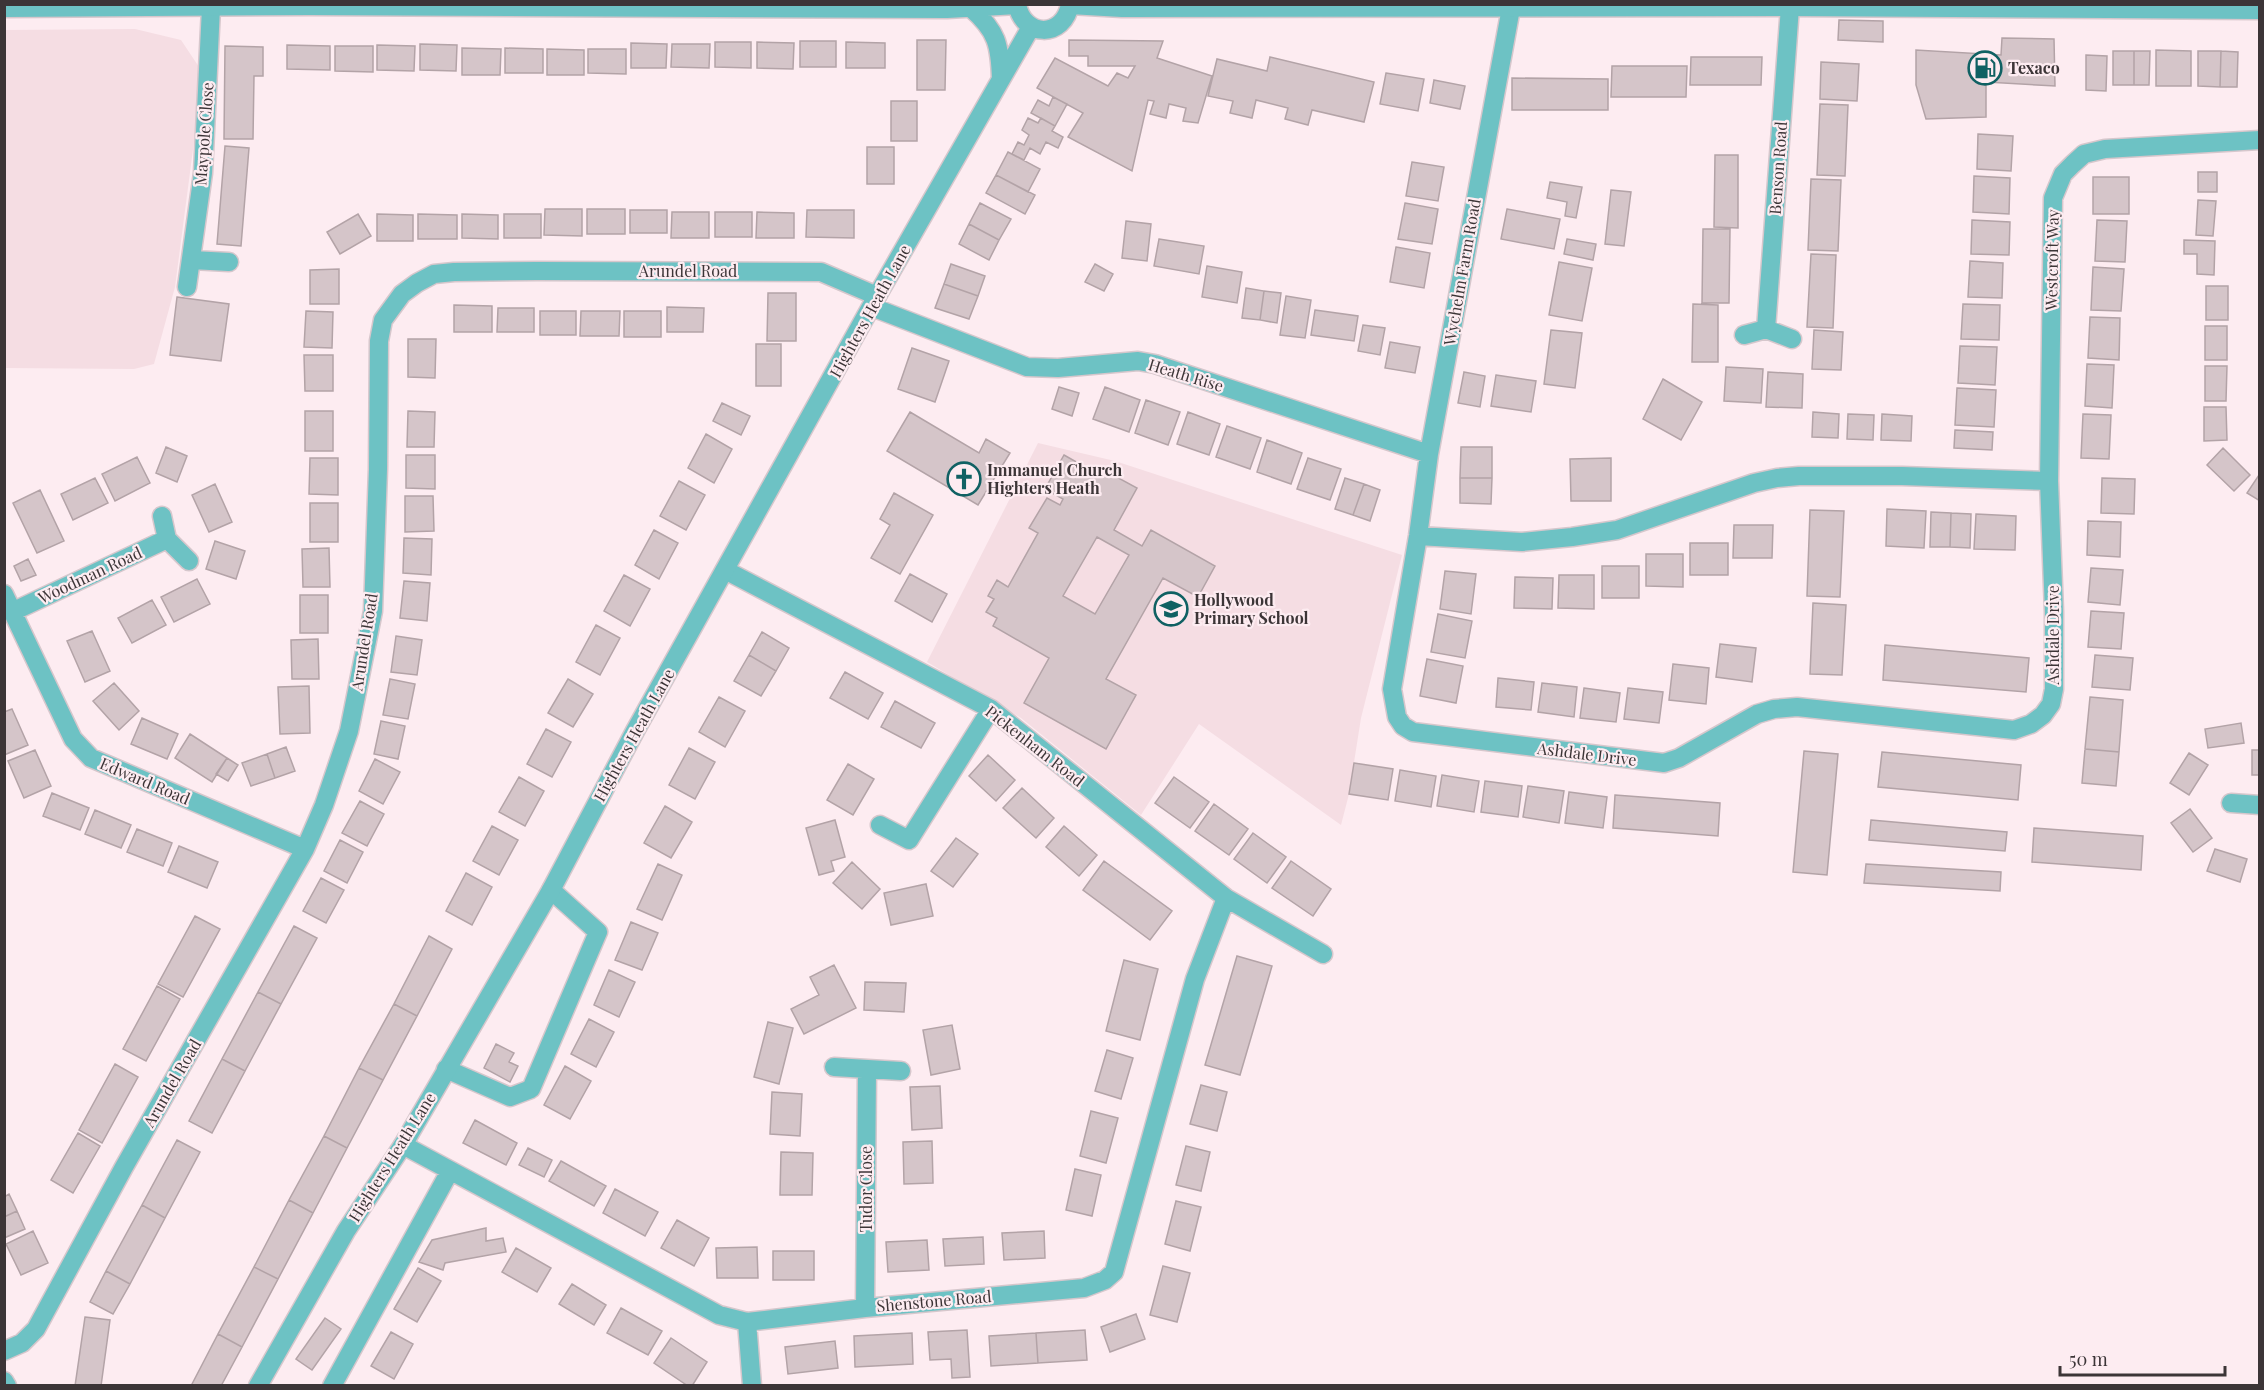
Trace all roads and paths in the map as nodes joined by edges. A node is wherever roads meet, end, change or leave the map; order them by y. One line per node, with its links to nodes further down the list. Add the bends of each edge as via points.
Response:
1 (1017, 5): 8 (street); 11 (street, via 1024,22)
2 (1070, 5): 9 (street); 11 (street, via 1068,14 1056,27)
3 (556, 6): 7 (street); 8 (street)
4 (54, 7): 6 (street); 7 (street)
5 (1790, 7): 9 (street); 10 (street); 18 (street, Benson Road)
6 (4, 8)
7 (211, 8): 14 (street, Maypole Close, via 203,173)
8 (971, 8): 12 (street, via 985,20 1000,48)
9 (1511, 8): 21 (street, Wychelm Farm Road)
10 (2259, 10)
11 (1031, 27): 12 (street, Highters Heath Lane)
12 (1001, 81): 17 (street, Highters Heath Lane)
13 (2259, 140): 22 (street, Westcroft Way, via 2105,149 2084,154 2063,174 2053,198)
14 (192, 260): 15 (street); 16 (street, Maypole Close)
15 (230, 262)
16 (187, 287)
17 (875, 301): 21 (street, Heath Rise, via 1026,367 1138,361 1155,364); 27 (street, Highters Heath Lane); 34 (street, Arundel Road, via 821,272 454,272 434,274 402,294 383,320 379,341 373,611 349,731)
18 (1767, 329): 19 (street); 20 (street)
19 (1744, 335)
20 (1792, 339)
21 (1429, 454): 24 (street, Wychelm Farm Road)
22 (2049, 481): 24 (street, via 1902,476 1777,478 1617,530 1583,536 1522,542); 24 (street, Ashdale Drive, via 2054,689 2051,704 2031,724 2014,730 1797,707 1774,709 1757,714 1664,763 1413,732 1403,726 1397,717 1392,689)
23 (162, 516): 25 (street)
24 (1418, 536)
25 (167, 539): 26 (street); 29 (street, Woodman Road)
26 (189, 561)
27 (725, 570): 30 (street, Pickenham Road); 35 (street, Highters Heath Lane)
28 (4, 594): 29 (street, Edward Road)
29 (12, 612): 34 (street, Edward Road, via 73,739 91,758)
30 (991, 709): 33 (street, via 909,840); 36 (street, Pickenham Road)
31 (2231, 803): 32 (street)
32 (2259, 805)
33 (880, 825)
34 (305, 849): 46 (street, Arundel Road, via 36,1329 22,1343)
35 (550, 890): 39 (street, Highters Heath Lane); 39 (street, via 598,932 531,1089 510,1097)
36 (1226, 898): 37 (street, Pickenham Road); 44 (street, Shenstone Road, via 1195,979 1114,1272 1084,1288)
37 (1323, 954)
38 (834, 1067): 40 (street)
39 (446, 1069): 42 (street, Highters Heath Lane)
40 (867, 1070): 41 (street); 44 (street, Tudor Close)
41 (902, 1071)
42 (403, 1145): 43 (street, Shenstone Road); 49 (street, Highters Heath Lane, via 346,1231)
43 (450, 1171): 45 (street, Shenstone Road, via 719,1315); 50 (street)
44 (865, 1308): 45 (street, Shenstone Road)
45 (747, 1322): 51 (street)
46 (4, 1351)
47 (4, 1381): 48 (street)
48 (7, 1386)
49 (258, 1386)
50 (332, 1386)
51 (752, 1386)

